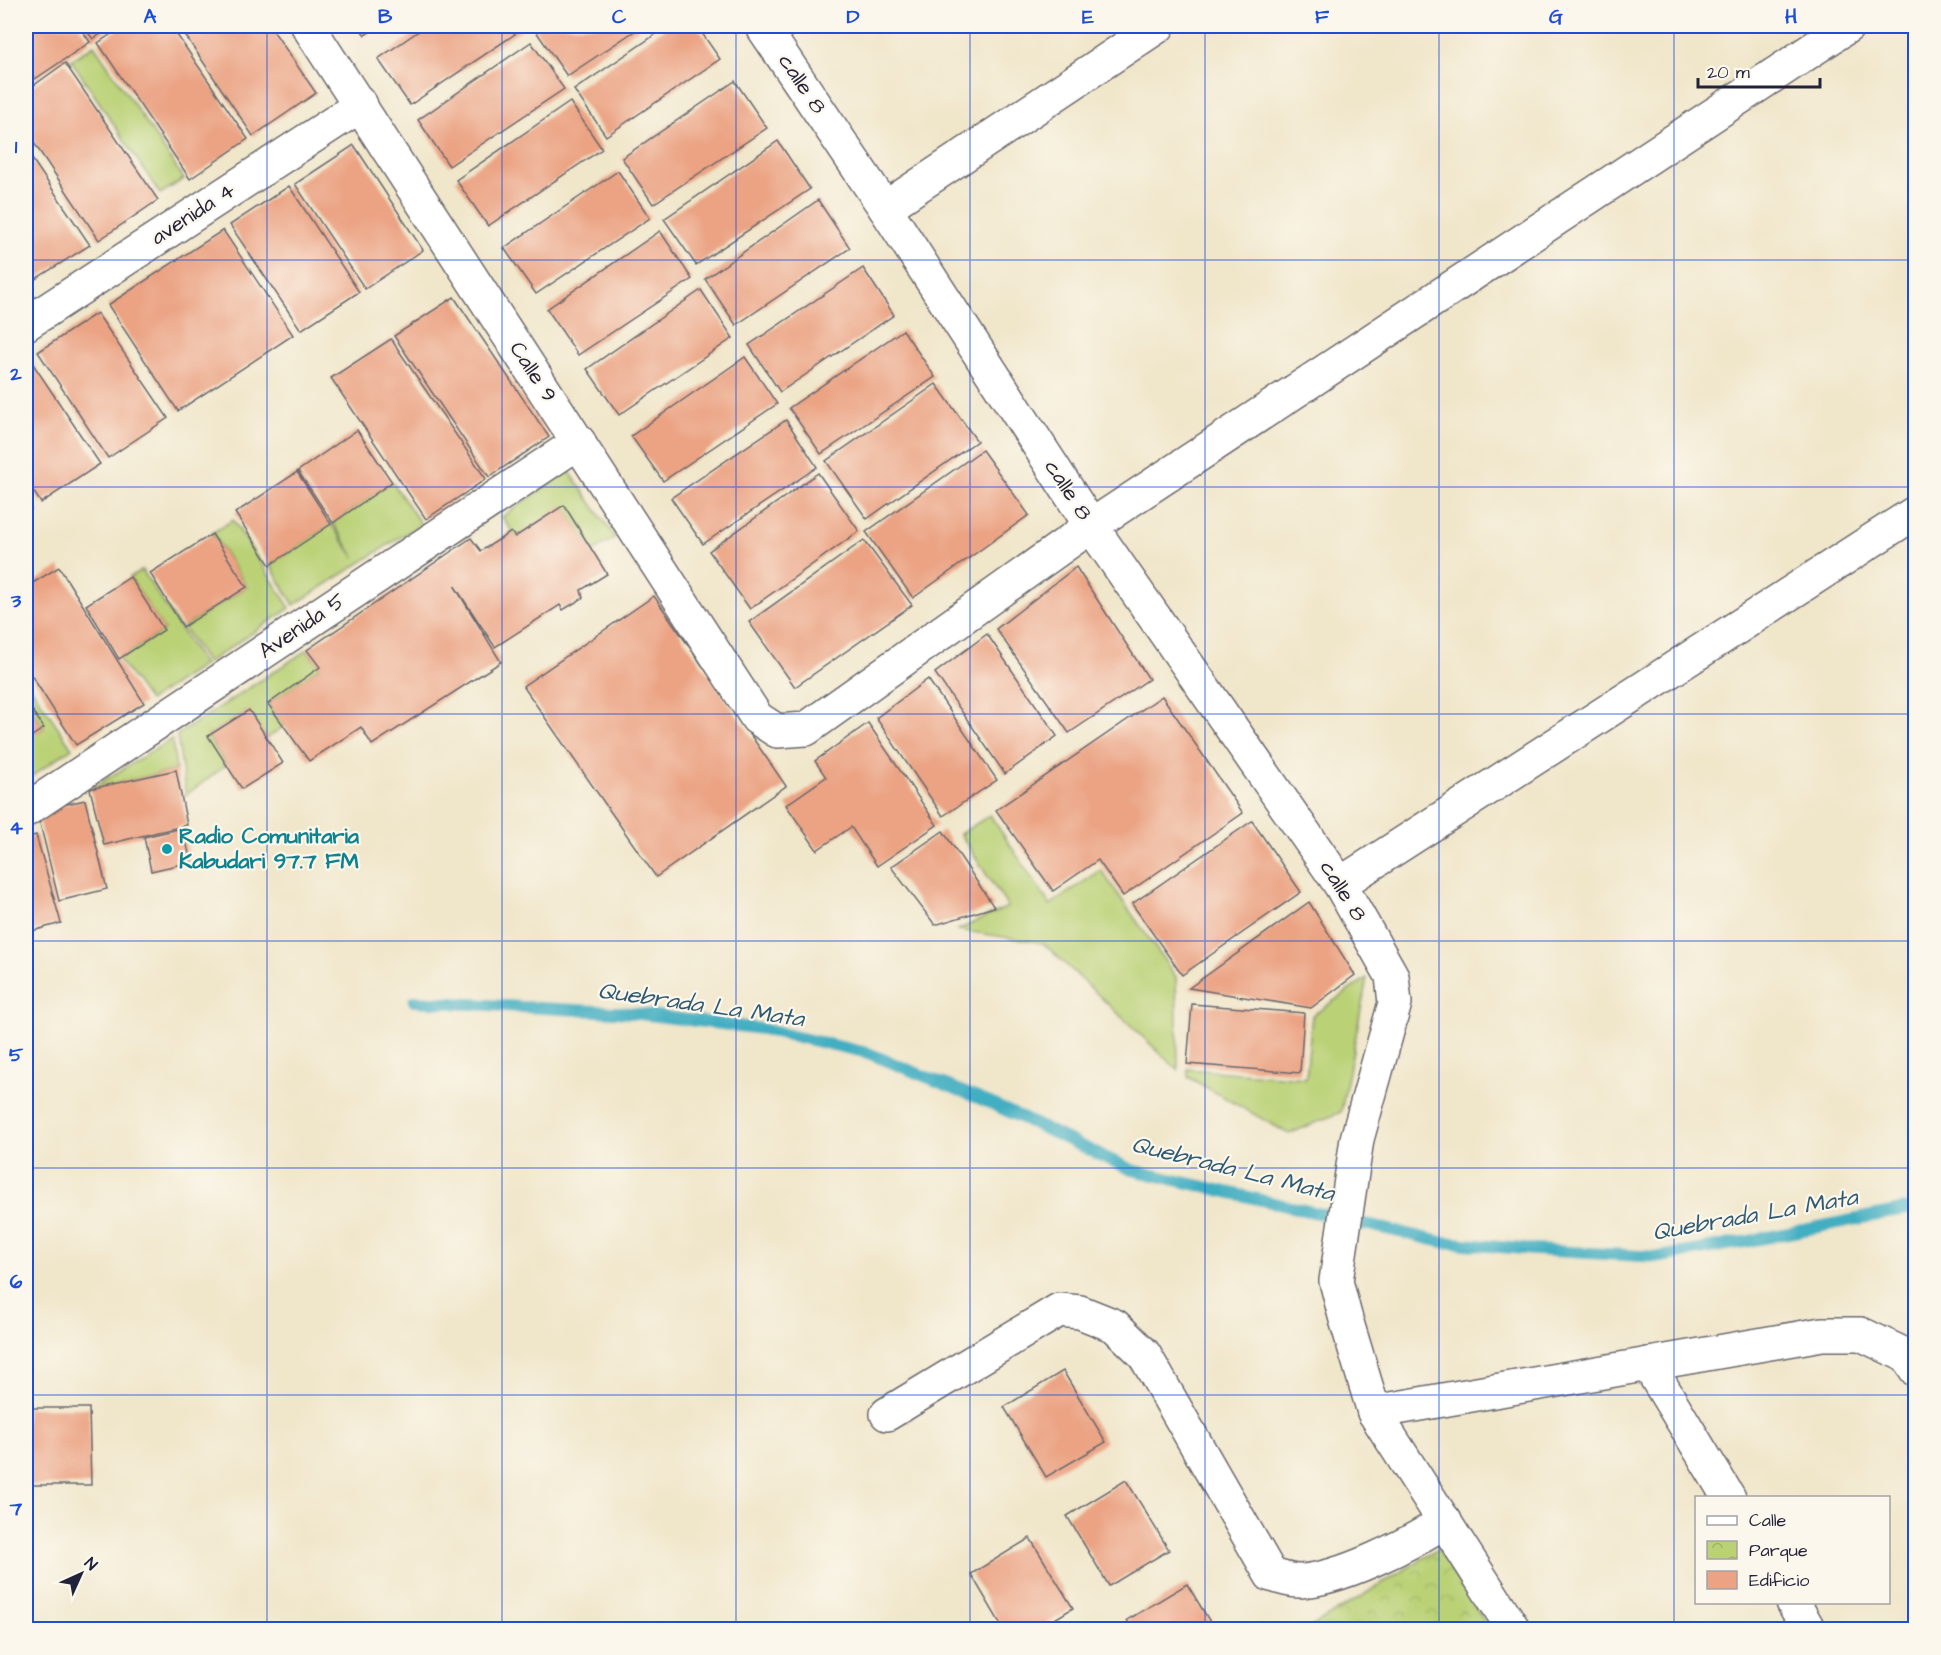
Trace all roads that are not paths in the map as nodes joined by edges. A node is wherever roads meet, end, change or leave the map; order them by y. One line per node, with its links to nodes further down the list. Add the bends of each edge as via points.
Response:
1 (308, 26): 5 (street, Calle 9)
2 (762, 26): 6 (street, calle 8)
3 (1158, 26): 6 (street)
4 (1848, 26): 10 (street)
5 (361, 105): 7 (street, avenida 4); 8 (street, Calle 9)
6 (885, 208): 10 (street, calle 8)
7 (26, 324)
8 (579, 442): 10 (street, Calle 9, via 757,718 777,731 806,729); 11 (street, Avenida 5)
9 (1916, 512): 12 (street)
10 (1091, 526): 12 (street, calle 8)
11 (26, 810)
12 (1340, 884): 15 (street, calle 8, via 1392,975 1395,1003 1358,1139 1336,1281)
13 (1648, 1364): 14 (street, via 1822,1334 1861,1334 1907,1356); 15 (street); 17 (street)
14 (1916, 1370)
15 (1374, 1412): 18 (street)
16 (887, 1413): 18 (street, via 1059,1310 1080,1312 1115,1326 1144,1354 1271,1575 1295,1581 1343,1572)
17 (1728, 1496)
18 (1445, 1521): 20 (street)
19 (1794, 1604): 21 (street)
20 (1514, 1629)
21 (1809, 1629)

